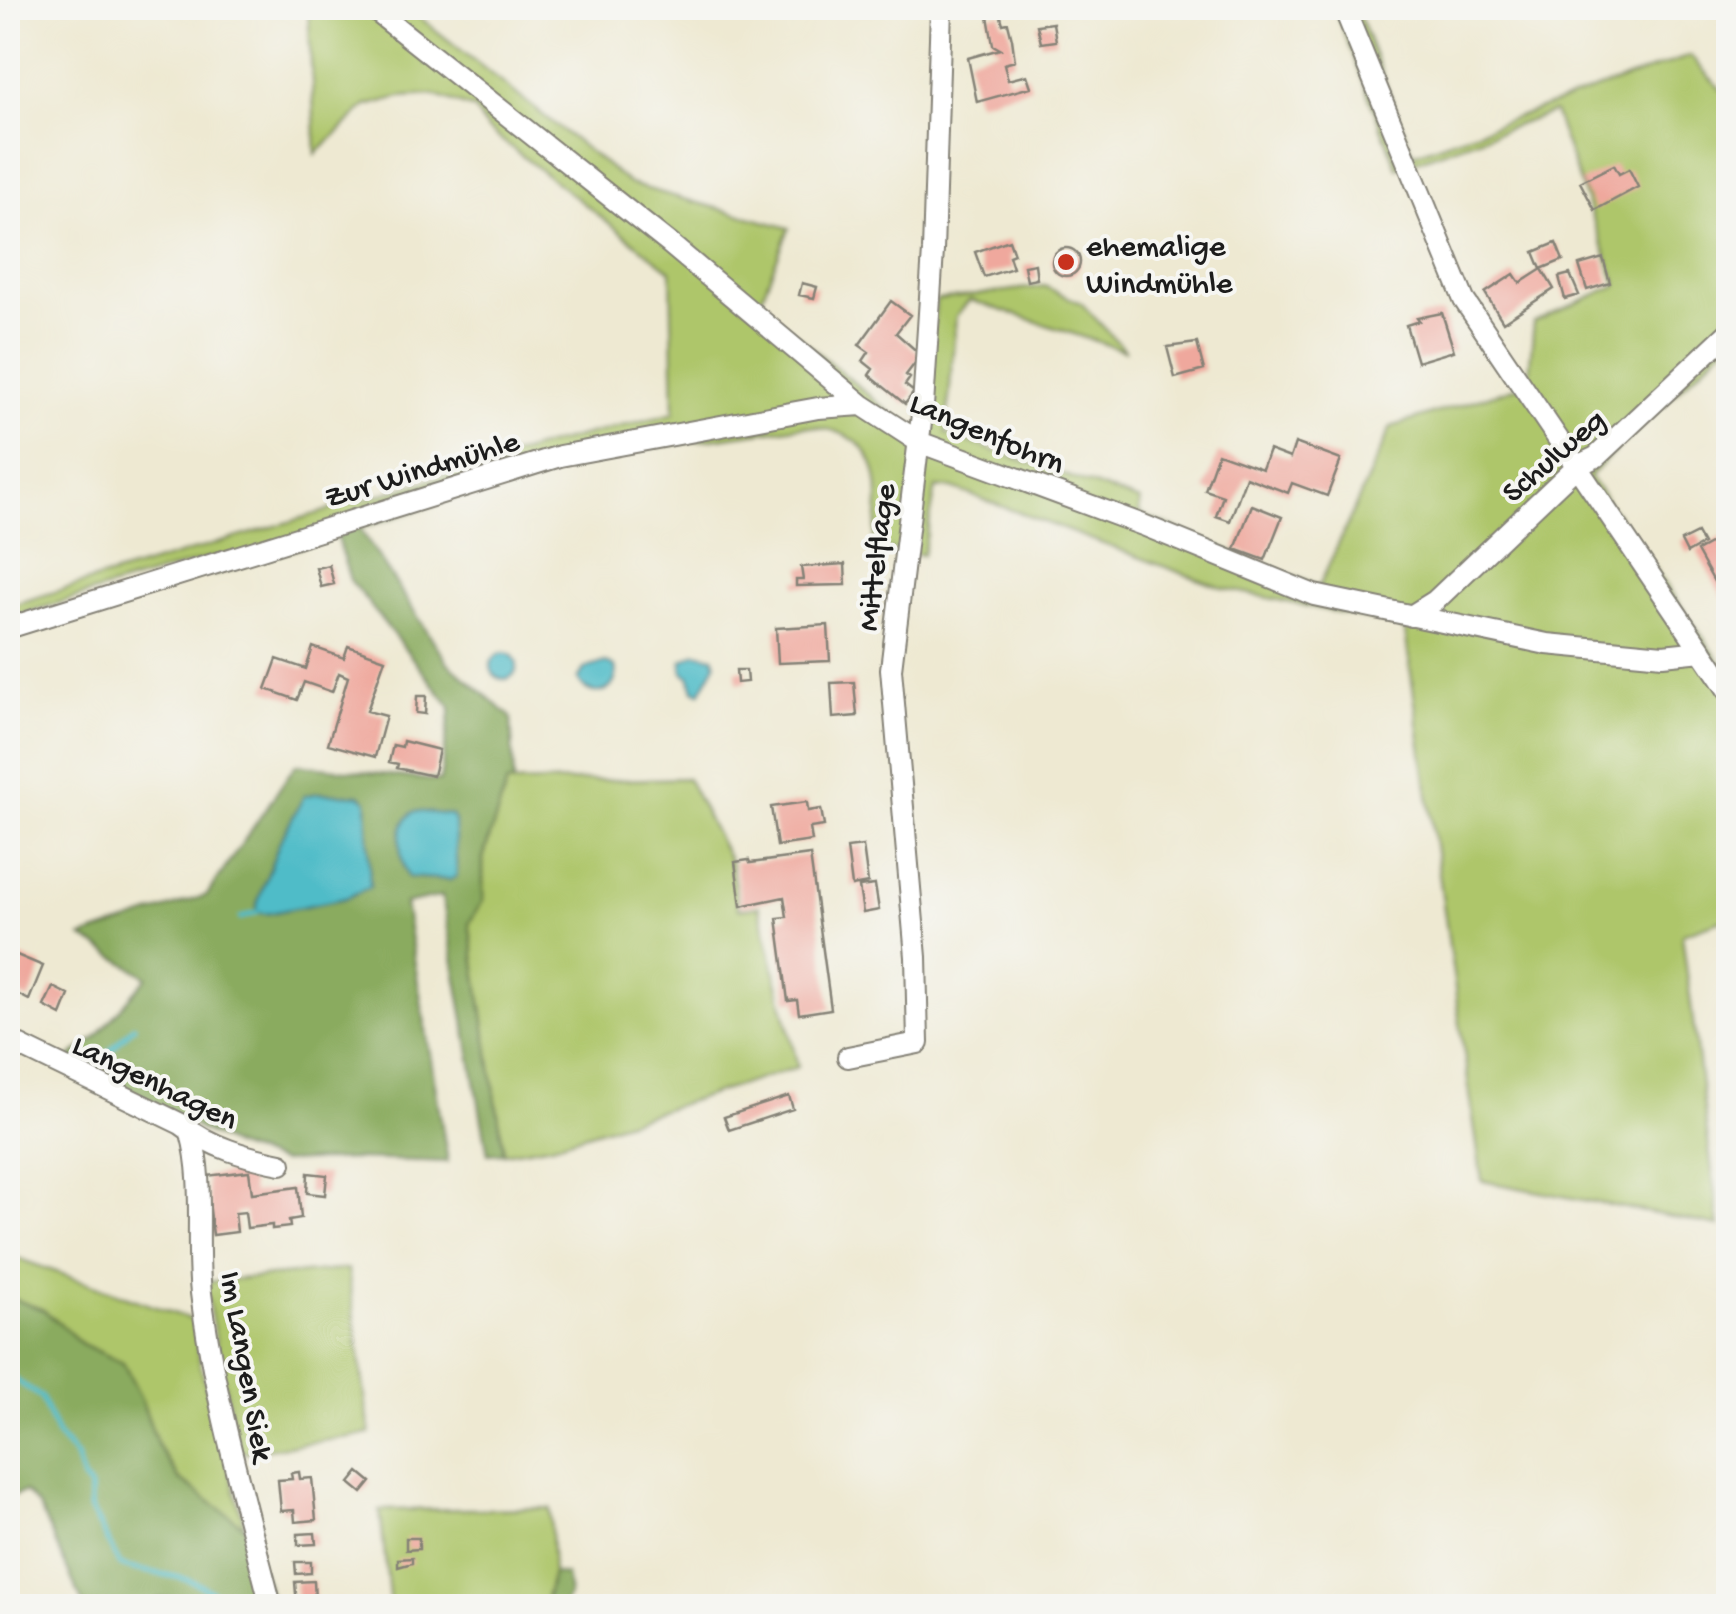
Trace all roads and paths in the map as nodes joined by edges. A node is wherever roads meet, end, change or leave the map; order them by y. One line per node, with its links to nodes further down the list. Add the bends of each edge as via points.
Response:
1 (372, 8): 5 (street, Langenfohrn)
2 (941, 8): 6 (street, Mittelflage, via 934,250)
3 (1344, 8): 7 (street, via 1464,300)
4 (1728, 333): 7 (street, Schulweg, via 1596,457)
5 (862, 405): 6 (street, Langenfohrn); 9 (street, Zur Windmühle, via 560,456)
6 (919, 442): 8 (street, Langenfohrn, via 1314,595); 13 (street, Mittelflage, via 891,669 918,1042)
7 (1577, 466): 8 (street, Schulweg); 10 (street)
8 (1412, 616): 10 (street, Langenfohrn, via 1547,644 1663,656)
9 (8, 628)
10 (1702, 651): 11 (street)
11 (1728, 690)
12 (8, 1040): 14 (street, Langenhagen)
13 (848, 1057)
14 (192, 1133): 15 (street, Langenhagen); 16 (street, Im Langen Siek, via 212,1360)
15 (281, 1164)
16 (272, 1606)

